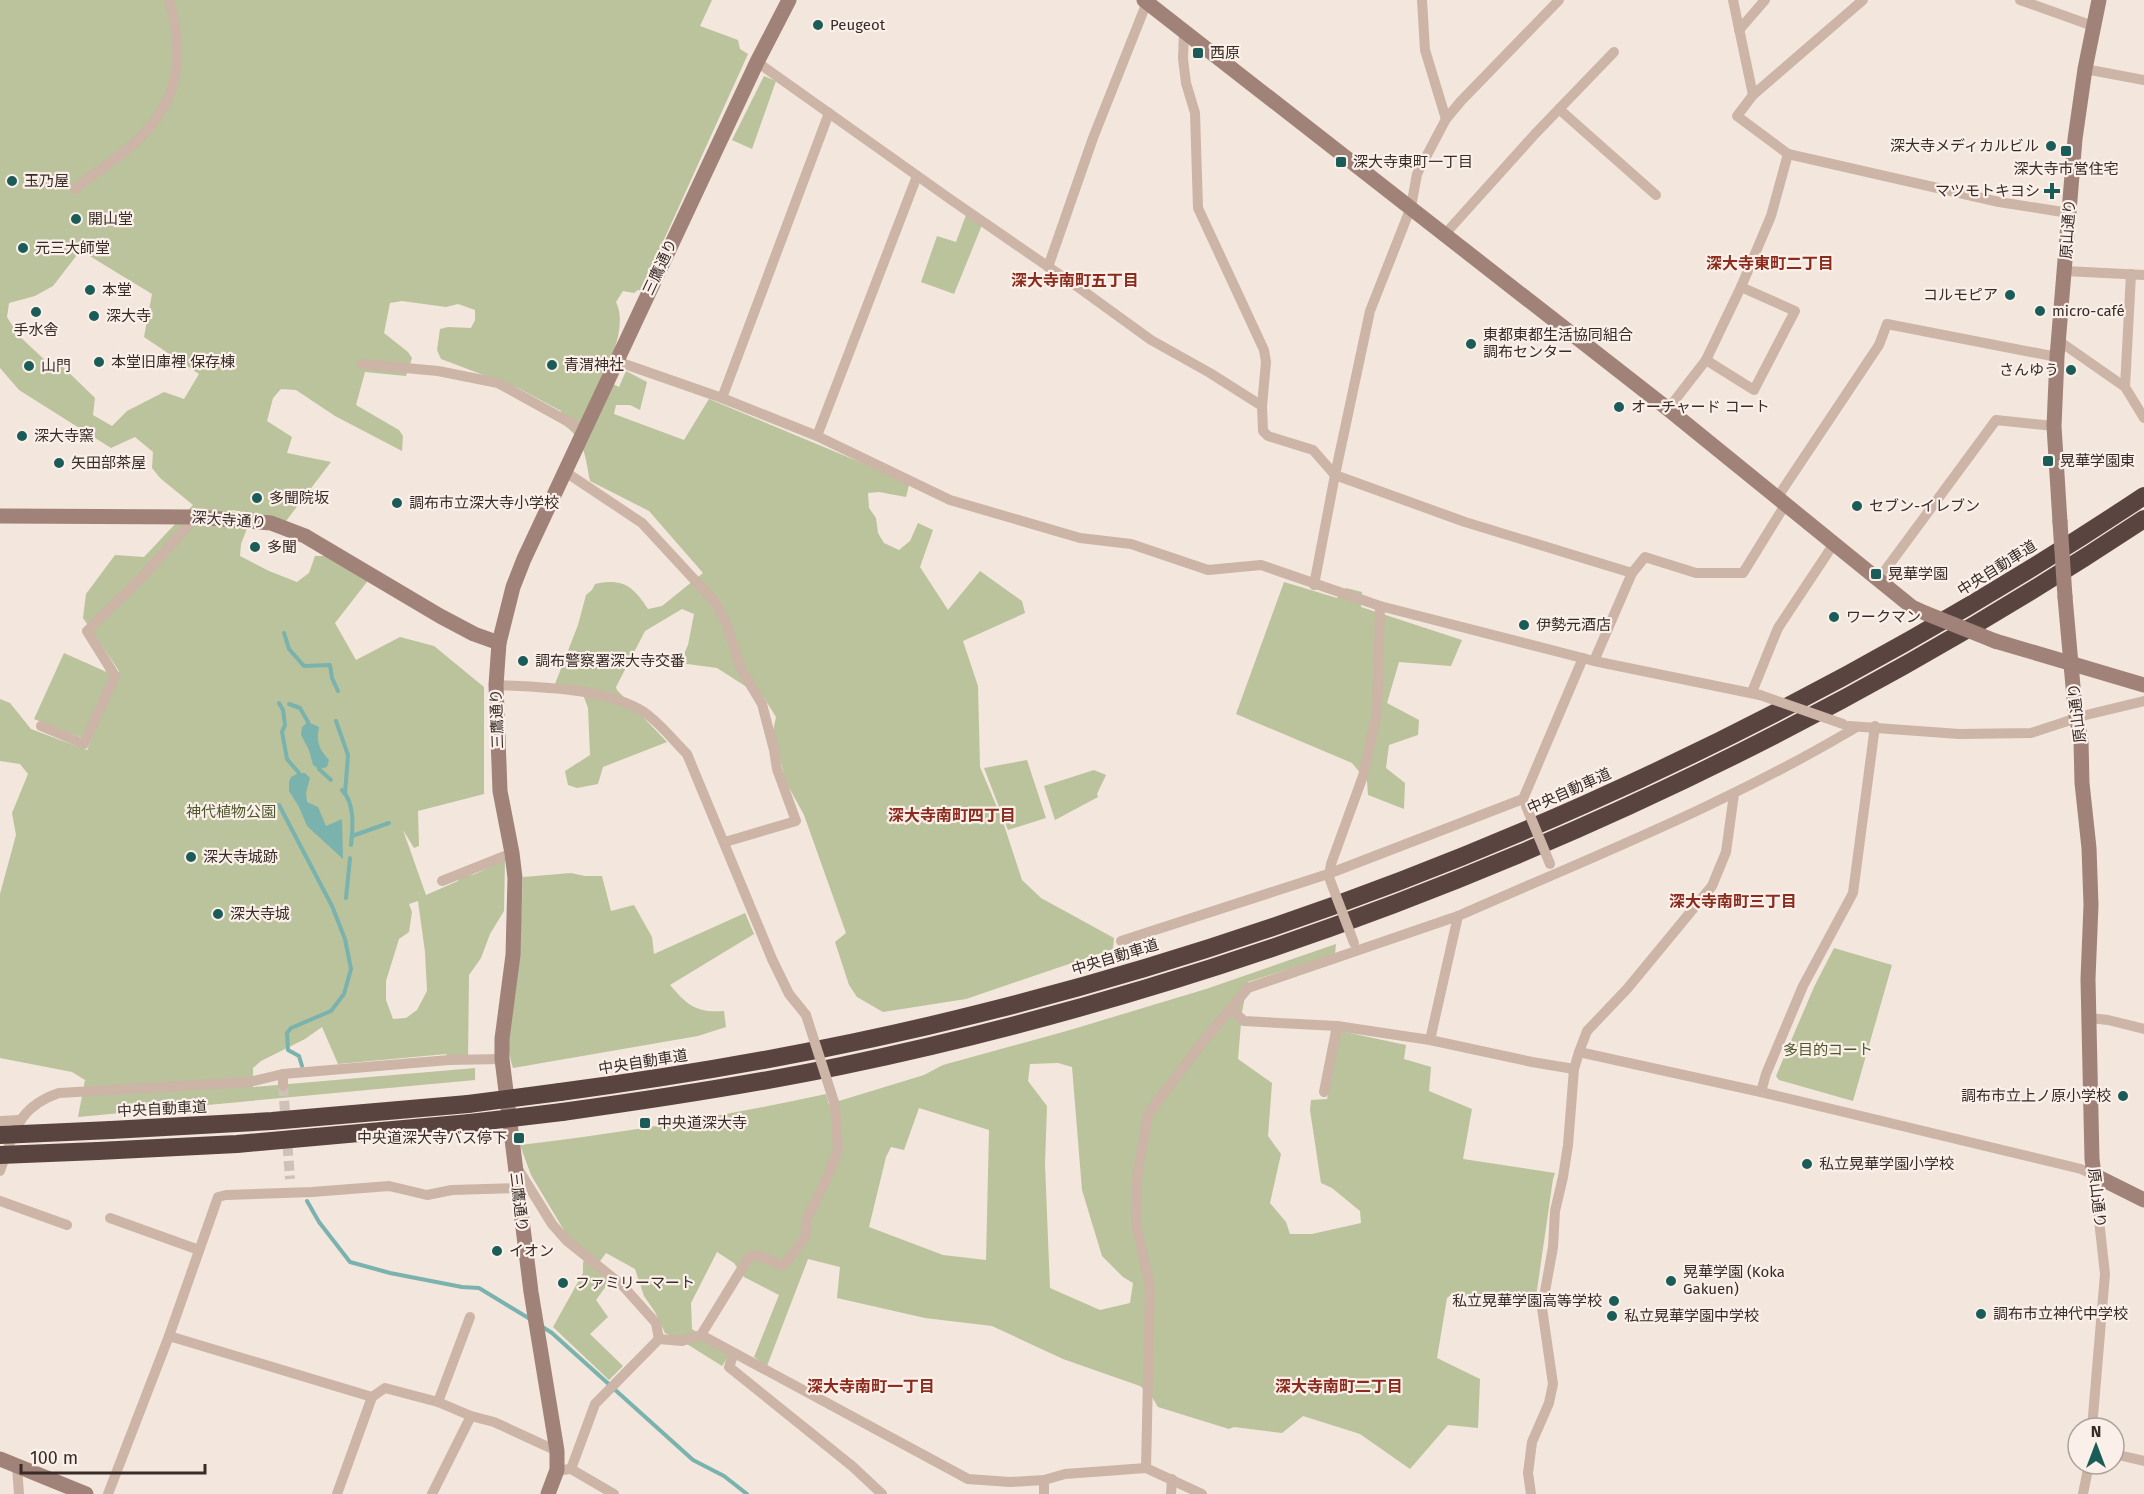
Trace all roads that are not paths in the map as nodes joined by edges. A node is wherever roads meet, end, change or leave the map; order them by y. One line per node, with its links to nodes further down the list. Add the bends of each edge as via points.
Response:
1 (169, 0): 24 (street, via 178,46 175,83 166,103 137,141)
2 (789, 0): 15 (street, 三鷹通り)
3 (1422, 0): 21 (street, via 1425,50)
4 (1559, 0): 21 (street)
5 (1733, 0): 12 (street)
6 (1765, 0): 12 (street)
7 (1863, 0): 18 (street)
8 (2020, 0): 11 (street)
9 (2099, 0): 11 (street, 原山通り)
10 (1145, 1): 13 (street); 29 (street)
11 (2092, 26): 16 (street, 原山通り)
12 (1739, 30): 18 (street)
13 (1184, 31): 26 (street); 41 (street, via 1186,83 1195,113 1198,208 1264,350)
14 (1614, 52): 19 (street)
15 (757, 62): 20 (street); 37 (street, 三鷹通り)
16 (2085, 69): 17 (street); 27 (street, 原山通り)
17 (2144, 80)
18 (1753, 95): 22 (street, via 1737,116)
19 (1559, 109): 25 (street); 28 (street)
20 (830, 113): 23 (street); 40 (street)
21 (1446, 119): 26 (street, via 1417,174)
22 (1788, 154): 27 (street, via 1999,202); 33 (street, via 1771,216)
23 (917, 176): 29 (street); 46 (street)
24 (75, 189)
25 (1656, 195)
26 (1411, 207): 28 (street); 48 (street, via 1370,311)
27 (2069, 213): 30 (street, 原山通り)
28 (1445, 234): 42 (street)
29 (1047, 267): 41 (street, via 1151,340)
30 (2065, 271): 31 (street); 34 (street, 原山通り)
31 (2131, 274): 32 (street); 39 (street)
32 (2144, 275)
33 (1741, 287): 36 (street); 36 (street, via 1795,311 1754,390)
34 (2059, 341): 35 (street, 原山通り); 39 (street)
35 (2057, 357): 44 (street, 原山通り); 50 (street, via 1887,324 1879,345)
36 (1706, 360): 42 (street)
37 (616, 361): 40 (street); 45 (street, 三鷹通り)
38 (362, 364): 45 (street, via 438,371 498,383)
39 (2126, 387): 43 (street)
40 (722, 398): 46 (street)
41 (1262, 406): 48 (street, via 1263,431 1268,436 1313,450)
42 (1668, 409): 50 (street)
43 (2144, 418)
44 (2054, 426): 56 (street, via 1996,420); 62 (street, 原山通り, bridge)
45 (584, 428): 47 (street, 三鷹通り)
46 (818, 436): 57 (street, via 950,500 1080,538 1131,544 1208,570 1261,566)
47 (564, 471): 59 (street, 三鷹通り, via 518,574); 73 (street, via 642,523 715,602 741,669 762,704 777,769 796,821)
48 (1335, 475): 55 (street, via 1464,522); 57 (street)
49 (2144, 496): 95 (highway, 中央自動車道, bridge, via 1958,614 1800,700 1655,772 1485,848 1383,887 1094,983 978,1014 748,1063 560,1092 272,1121)
50 (1781, 501): 54 (street); 55 (street, via 1743,573 1696,573 1645,557)
51 (0, 516): 52 (street, 深大寺通り)
52 (196, 516): 59 (street, 深大寺通り, via 256,520 290,528 440,616); 68 (street, via 87,631 115,676 84,744)
53 (2144, 519): 96 (highway, bridge, via 1997,613 1874,683 1683,782 1386,908 1134,991 926,1047 752,1083 562,1113 237,1144)
54 (1833, 545): 56 (street); 65 (street, via 1778,628)
55 (1632, 573): 61 (street)
56 (1878, 580): 62 (street, bridge, via 1925,613 1995,641)
57 (1314, 585): 58 (street)
58 (1380, 606): 60 (street); 76 (street, via 1377,713 1363,776)
59 (498, 643): 63 (street, 三鷹通り)
60 (1583, 658): 61 (street); 72 (street)
61 (1594, 661): 65 (street)
62 (2071, 664): 64 (street); 67 (street, 原山通り)
63 (495, 685): 73 (street, via 595,693 622,700 645,713 687,754); 74 (street, 三鷹通り, via 500,791)
64 (2144, 685)
65 (1756, 693): 70 (street, bridge)
66 (2144, 701): 67 (street)
67 (2078, 718): 69 (street, via 2031,733 2012,734 1959,734); 82 (street, 原山通り, via 2091,906)
68 (41, 726)
69 (1875, 726): 70 (street); 92 (street, via 1853,893 1803,986)
70 (1855, 728): 71 (street)
71 (1734, 794): 75 (street); 86 (street, via 1726,852 1712,886 1587,1031)
72 (1524, 803): 75 (street, bridge); 76 (street)
73 (725, 842): 109 (street, bridge, via 780,976 806,1015 835,1105 838,1150 807,1219 805,1238 783,1266 757,1255 749,1257)
74 (512, 853): 77 (street); 87 (street, 三鷹通り, via 514,933)
75 (1552, 869): 78 (street)
76 (1329, 877): 79 (street); 80 (street, bridge)
77 (442, 881)
78 (1458, 916): 80 (street); 85 (street)
79 (1121, 941)
80 (1356, 948): 81 (street, via 1248,988)
81 (1232, 1009): 83 (street, via 1244,1021); 122 (street, via 1148,1114 1137,1178 1136,1223 1150,1287)
82 (2090, 1018): 84 (street); 99 (street, 原山通り)
83 (1337, 1026): 85 (street); 91 (street)
84 (2144, 1029)
85 (1430, 1040): 88 (street)
86 (1579, 1052): 88 (street); 92 (street)
87 (502, 1059): 89 (street); 97 (street, 三鷹通り)
88 (1574, 1069): 138 (street, via 1568,1145 1542,1308 1553,1384 1532,1442 1528,1473)
89 (284, 1074): 90 (street); 93 (street, via 249,1082 59,1093 46,1098)
90 (284, 1086)
91 (1324, 1092)
92 (1761, 1092): 99 (street)
93 (19, 1120): 94 (street); 98 (street)
94 (0, 1121)
95 (0, 1135)
96 (0, 1155)
97 (513, 1161): 101 (street, 三鷹通り); 111 (street, via 552,1224 623,1286 656,1323)
98 (0, 1171)
99 (2094, 1175): 103 (street); 116 (street, 原山通り, via 2105,1274)
100 (290, 1179): 102 (street)
101 (516, 1188): 102 (street, via 452,1190 427,1195 389,1186); 117 (street, 三鷹通り)
102 (293, 1192): 107 (street, via 218,1197)
103 (2144, 1200)
104 (0, 1201): 106 (street)
105 (110, 1218): 107 (street)
106 (67, 1225)
107 (199, 1250): 110 (street)
108 (470, 1317): 114 (street)
109 (702, 1335): 111 (street, via 682,1341); 112 (street)
110 (169, 1336): 113 (street); 129 (street)
111 (659, 1339): 123 (street, via 595,1404)
112 (734, 1353): 126 (street, via 968,1479); 134 (street, via 729,1367)
113 (372, 1397): 114 (street, via 385,1388); 130 (street)
114 (438, 1402): 115 (street)
115 (471, 1416): 117 (street, via 494,1422); 131 (street)
116 (2093, 1416)
117 (558, 1451): 123 (street, 三鷹通り)
118 (2126, 1457): 120 (street)
119 (0, 1459): 121 (street)
120 (2144, 1461)
121 (17, 1467): 127 (street); 128 (street)
122 (1146, 1468): 125 (street); 126 (street, via 1065,1474)
123 (564, 1470): 132 (street, 三鷹通り); 133 (street)
124 (2087, 1476): 139 (street)
125 (1172, 1479): 136 (street); 137 (street)
126 (1044, 1480): 135 (street)
127 (19, 1494)
128 (86, 1494)
129 (108, 1494)
130 (337, 1494)
131 (432, 1494)
132 (548, 1494)
133 (614, 1494)
134 (882, 1494)
135 (1044, 1494)
136 (1171, 1494)
137 (1202, 1494)
138 (1531, 1494)
139 (2083, 1494)

